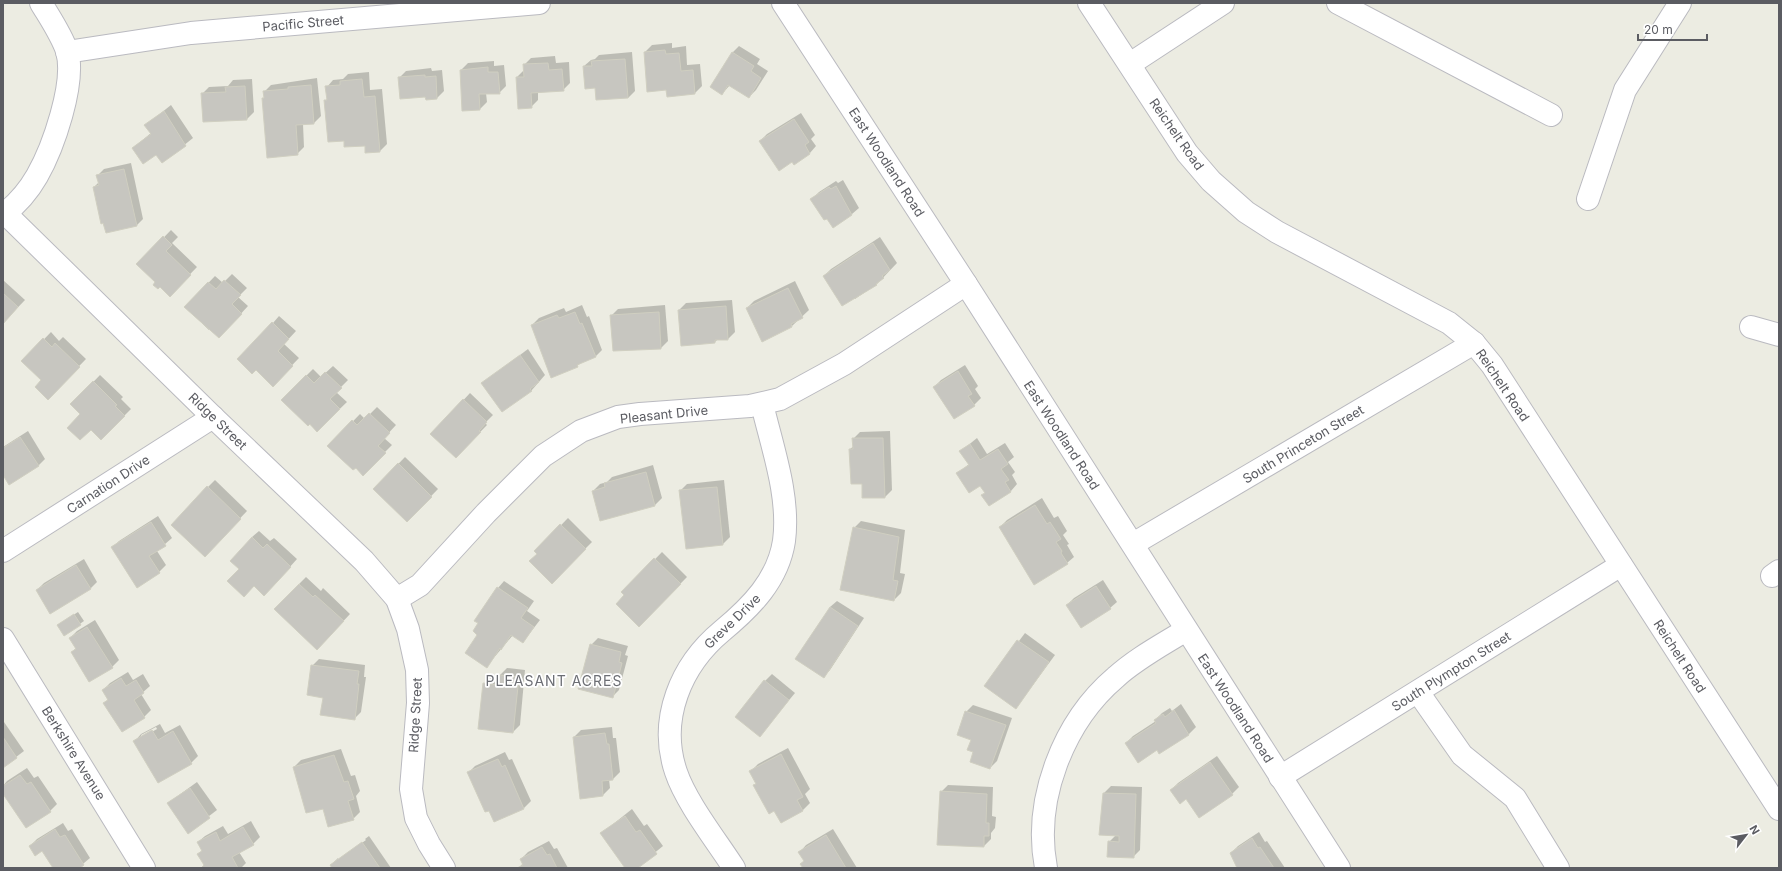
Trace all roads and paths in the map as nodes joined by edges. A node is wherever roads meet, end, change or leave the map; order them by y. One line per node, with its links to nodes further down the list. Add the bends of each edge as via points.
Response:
1 (41, 3): 9 (street, Ridge Street)
2 (540, 3): 8 (street, Pacific Street)
3 (783, 3): 14 (street, East Woodland Road)
4 (1090, 3): 10 (street, Reichelt Road)
5 (1223, 3): 10 (street)
6 (1338, 3): 11 (street)
7 (1680, 3): 12 (street, via 1625,90)
8 (509, 4): 9 (street, Pacific Street, via 191,33)
9 (67, 52): 13 (street, Ridge Street, via 69,78 64,106 50,149 37,176 19,200)
10 (1130, 64): 17 (street, Reichelt Road, via 1187,153 1211,181 1246,212 1277,232 1449,322)
11 (1551, 115)
12 (1588, 199)
13 (4, 214): 19 (street, Ridge Street)
14 (966, 284): 18 (street, Pleasant Drive, via 844,364 792,393); 20 (street, East Woodland Road)
15 (1751, 327): 16 (street)
16 (1779, 335)
17 (1474, 343): 20 (street, South Princeton Street); 22 (street, Reichelt Road, via 1492,366)
18 (762, 404): 23 (street, Pleasant Drive, via 618,417 581,431 543,456 420,585); 31 (street, Greve Drive, via 785,514 784,541 780,557 766,587 757,598 707,644 686,670 676,696 671,721 671,748 676,772 686,793)
19 (213, 417): 21 (street, Carnation Drive); 23 (street, Ridge Street, via 364,561)
20 (1133, 544): 24 (street, East Woodland Road)
21 (3, 551)
22 (1621, 565): 26 (street, South Plympton Street); 28 (street, Reichelt Road)
23 (397, 599): 30 (street, Ridge Street, via 408,629 417,670 418,703 411,789 416,818)
24 (1186, 630): 27 (street, East Woodland Road); 32 (street, via 1115,677 1094,700 1070,736 1054,769 1045,807 1043,825)
25 (3, 639): 29 (street, Berkshire Avenue)
26 (1418, 692): 27 (street, South Plympton Street); 34 (street, via 1462,755 1515,798)
27 (1280, 777): 33 (street, East Woodland Road)
28 (1779, 809)
29 (144, 868)
30 (444, 868)
31 (734, 868)
32 (1046, 868)
33 (1339, 868)
34 (1558, 868)

